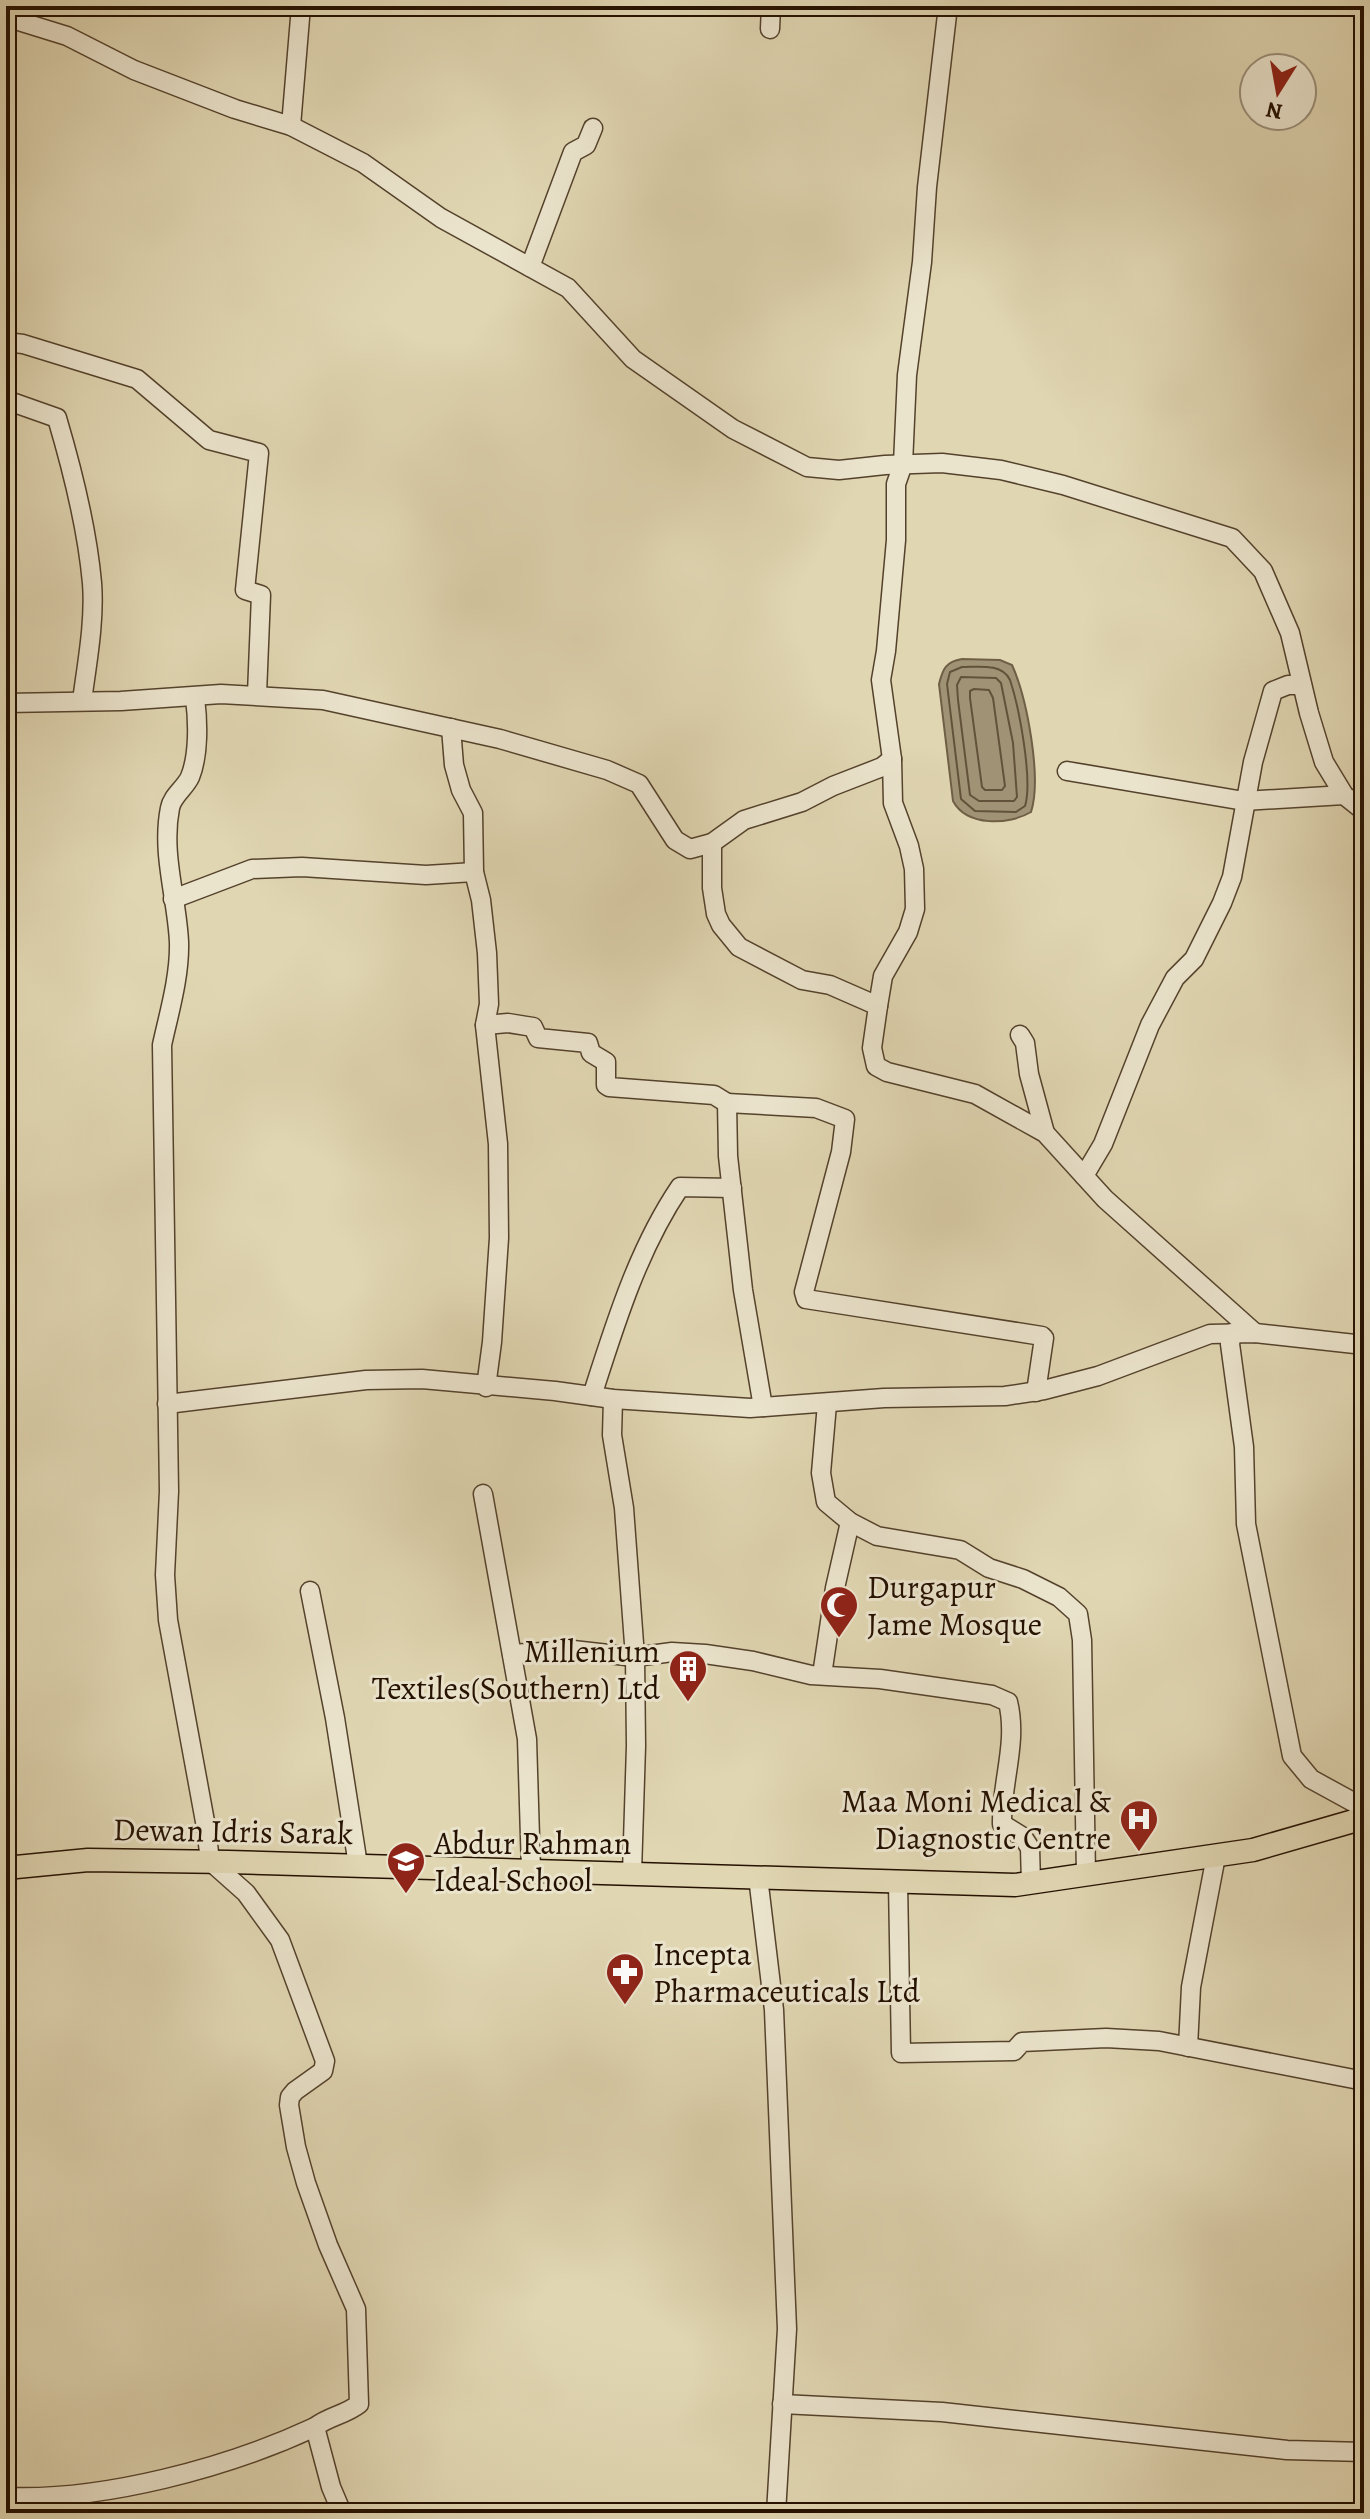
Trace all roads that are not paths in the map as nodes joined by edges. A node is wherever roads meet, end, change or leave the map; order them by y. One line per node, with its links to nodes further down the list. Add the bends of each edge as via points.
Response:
1 (301, 6): 6 (street)
2 (771, 6): 5 (street)
3 (948, 6): 11 (street, via 907,375)
4 (6, 12): 6 (street, via 134,70)
5 (770, 29)
6 (291, 126): 8 (street, via 363,163 441,218)
7 (593, 128): 8 (street, via 586,145 573,152)
8 (530, 267): 11 (street, via 568,288 633,359 733,429 807,467)
9 (6, 342): 13 (street, via 137,379 209,440 259,453 245,590 261,595)
10 (6, 400): 15 (street, via 57,418 76,485 92,584)
11 (903, 464): 12 (street, via 1001,470 1232,538 1263,571 1290,633); 18 (street, via 896,484 896,540 881,680)
12 (1302, 685): 20 (street, via 1324,762); 21 (street, via 1273,691)
13 (257, 694): 14 (street); 17 (street, via 323,700)
14 (195, 698): 15 (street); 25 (street, via 189,778 170,804)
15 (82, 701): 16 (street)
16 (6, 703)
17 (451, 728): 23 (street, via 607,770 639,784 675,840 690,849); 24 (street, via 454,765 473,813)
18 (892, 759): 23 (street, via 802,802 744,820); 26 (street, via 893,803 914,869 915,909 883,976)
19 (1067, 771): 21 (street)
20 (1344, 795): 21 (street); 22 (street)
21 (1244, 801): 31 (street, via 1232,877 1222,903 1194,959 1175,978 1150,1025 1103,1144)
22 (1364, 811)
23 (712, 843): 26 (street, via 716,914 739,947 802,980 830,985)
24 (474, 872): 25 (street, via 252,869); 27 (street, via 487,953)
25 (173, 899): 40 (street, via 179,944 162,1045 161,1103)
26 (878, 1006): 30 (street, via 872,1048 876,1066 975,1094)
27 (485, 1025): 29 (street, via 523,1024 533,1027 538,1038 588,1043 591,1053 606,1062 609,1087 714,1095); 36 (street, via 500,1185)
28 (1020, 1035): 30 (street)
29 (727, 1103): 32 (street); 37 (street, via 816,1108 845,1119 806,1299 1042,1336)
30 (1045, 1133): 31 (street)
31 (1084, 1176): 34 (street)
32 (732, 1188): 38 (street, via 680,1187 663,1210 643,1250); 42 (street)
33 (1232, 1333): 34 (street); 37 (street, via 1210,1334 1098,1376); 49 (street, via 1246,1524 1292,1756 1311,1779)
34 (1255, 1333): 35 (street)
35 (1364, 1345)
36 (486, 1387): 38 (street); 40 (street, via 422,1379 366,1380)
37 (1036, 1392): 41 (street)
38 (592, 1396): 39 (street)
39 (613, 1399): 42 (street); 47 (street, via 612,1435 624,1508)
40 (167, 1404): 52 (street, via 168,1620)
41 (827, 1404): 42 (street); 44 (street, via 821,1473 826,1502)
42 (763, 1407)
43 (483, 1494): 46 (street)
44 (850, 1522): 48 (street); 57 (street, via 877,1536 960,1550 1059,1597 1078,1614)
45 (310, 1591): 53 (street)
46 (512, 1654): 47 (street, via 573,1650); 55 (street, via 527,1739)
47 (635, 1657): 48 (street, via 705,1654); 56 (street)
48 (822, 1675): 60 (street, via 992,1695 1008,1702 1011,1748 1002,1824 1030,1848)
49 (1364, 1808)
50 (1364, 1818): 51 (main road, Dewan Idris Sarak)
51 (1216, 1856): 57 (main road, Dewan Idris Sarak); 61 (street, via 1191,1987)
52 (210, 1861): 53 (main road, Dewan Idris Sarak); 54 (main road, Dewan Idris Sarak, via 88,1860); 64 (street, via 246,1893 280,1940 325,2061 323,2071 295,2091 289,2105 306,2183 356,2309 359,2404)
53 (358, 1865): 55 (main road, Dewan Idris Sarak)
54 (6, 1868)
55 (531, 1870): 56 (main road, Dewan Idris Sarak)
56 (632, 1873): 58 (main road, Dewan Idris Sarak)
57 (1086, 1875): 60 (main road, Dewan Idris Sarak)
58 (758, 1877): 59 (main road, Dewan Idris Sarak); 63 (street, via 774,2010 780,2126 787,2329)
59 (898, 1882): 60 (main road, Dewan Idris Sarak); 61 (street, via 901,2053 1014,2051 1022,2042 1106,2038)
60 (1031, 1883)
61 (1188, 2047): 62 (street)
62 (1364, 2081)
63 (782, 2404): 65 (street, via 942,2412 1212,2443); 68 (street)
64 (315, 2427): 66 (street, via 235,2459 132,2486 75,2495); 67 (street)
65 (1364, 2452)
66 (6, 2497)
67 (342, 2513)
68 (776, 2513)

